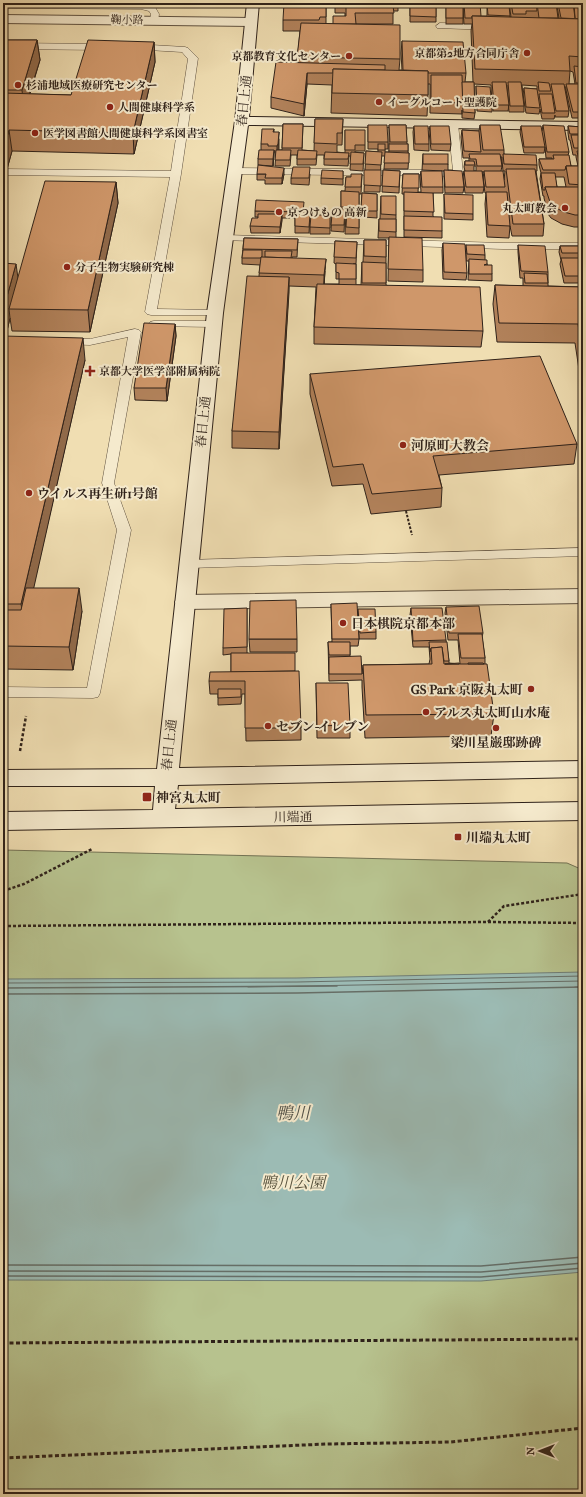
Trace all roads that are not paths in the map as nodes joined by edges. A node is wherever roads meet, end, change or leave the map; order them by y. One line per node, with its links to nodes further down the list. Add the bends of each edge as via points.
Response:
1 (253, 3): 5 (street, 春日上通)
2 (3, 4): 4 (lane, via 142,6 152,9 155,14)
3 (3, 19): 4 (street, 鞠小路)
4 (154, 21): 5 (street, 鞠小路)
5 (251, 22): 9 (street, 春日上通)
6 (440, 26): 7 (lane)
7 (503, 28)
8 (3, 46): 14 (lane, via 185,50 193,58)
9 (242, 121): 10 (street); 12 (street, 春日上通)
10 (453, 124): 11 (street); 12 (lane, via 462,173)
11 (583, 126)
12 (235, 171): 15 (street, 春日上通)
13 (3, 172): 14 (lane)
14 (176, 174): 17 (lane)
15 (225, 238): 16 (lane); 18 (street, 春日上通)
16 (583, 246)
17 (151, 312): 18 (lane); 19 (lane)
18 (214, 319): 19 (lane, via 151,324); 22 (street, 春日上通)
19 (135, 332): 20 (lane, via 90,342); 25 (lane, via 108,483 124,530 92,693)
20 (50, 341)
21 (583, 552): 22 (lane)
22 (188, 564): 24 (street, 春日上通)
23 (583, 596): 24 (street)
24 (185, 602): 27 (street, 春日上通)
25 (3, 692)
26 (583, 769): 27 (street)
27 (166, 777): 28 (street); 30 (street, 春日上通)
28 (3, 778)
29 (583, 811): 30 (street, 川端通)
30 (163, 819): 31 (street, 川端通)
31 (3, 821)

